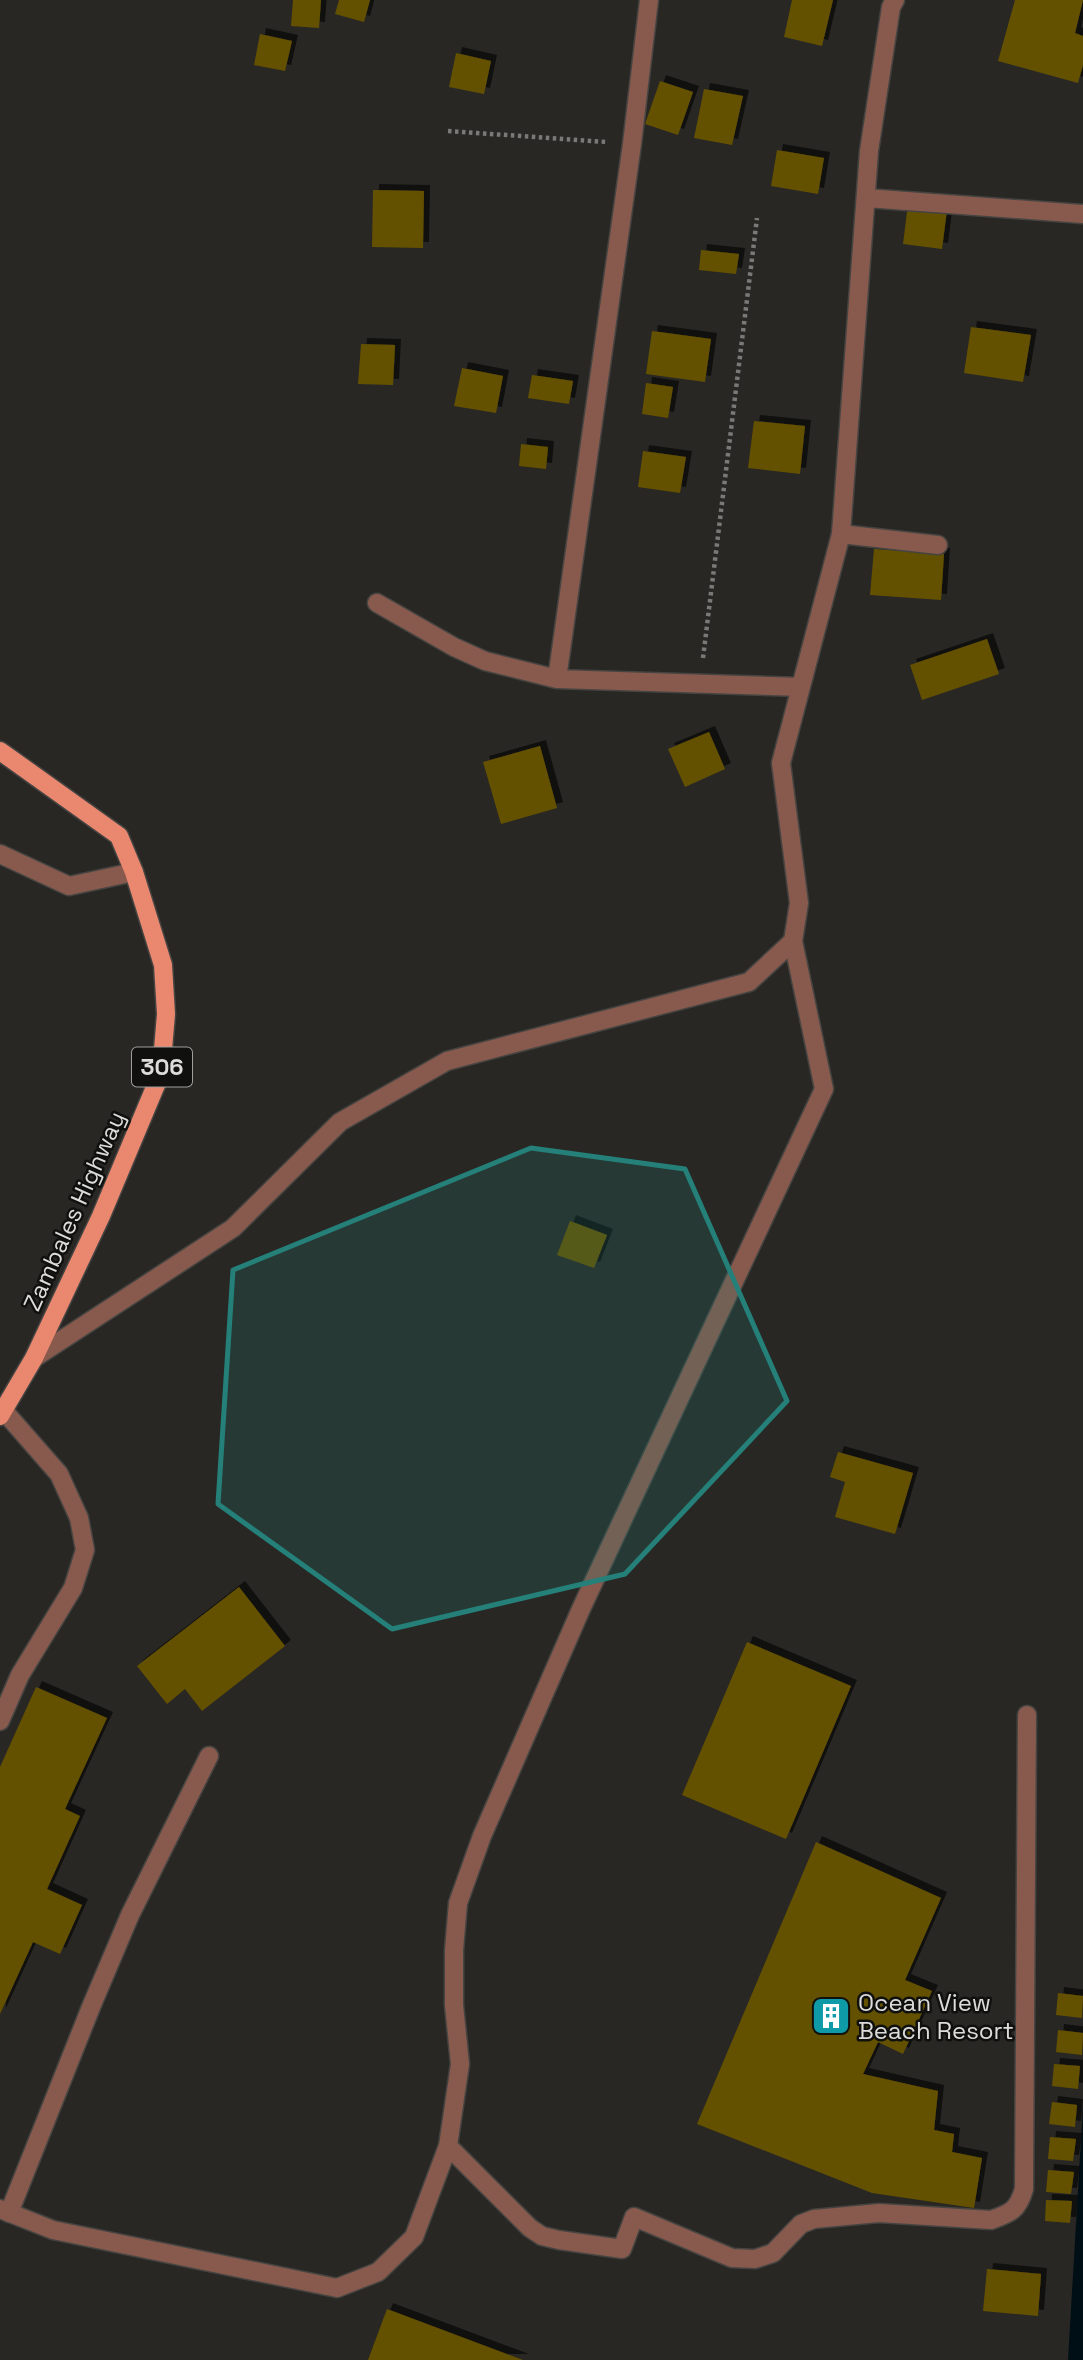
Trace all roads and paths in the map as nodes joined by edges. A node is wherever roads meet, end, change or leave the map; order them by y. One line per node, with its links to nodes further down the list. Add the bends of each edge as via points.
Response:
1 (649, 0): 4 (street)
2 (895, 0): 5 (street, via 877,96)
3 (448, 131): 4 (path)
4 (632, 144): 11 (street)
5 (866, 198): 6 (street); 8 (street)
6 (1083, 214)
7 (757, 218): 12 (path)
8 (841, 534): 9 (street); 13 (street)
9 (937, 545)
10 (377, 603): 11 (street, via 485,662)
11 (557, 679): 12 (street)
12 (699, 685): 13 (street)
13 (801, 687): 17 (street, via 780,763 799,903)
14 (0, 751): 16 (main road, Zambales Highway / 306, via 119,836)
15 (0, 854): 16 (street, via 69,886)
16 (134, 872): 18 (main road, Zambales Highway / 306, via 163,965 162,1073)
17 (793, 941): 18 (street, via 749,982 447,1061 340,1122 233,1228); 23 (street, via 824,1089 581,1609 482,1836 458,1903 453,1950 460,2064)
18 (34, 1358): 19 (main road, Zambales Highway / 306)
19 (1, 1413): 21 (street, via 59,1474 79,1518 85,1550 73,1588 20,1675)
20 (1027, 1715): 23 (street, via 1024,2189 1019,2206 991,2220 880,2213 814,2219 801,2224 773,2253 755,2259 732,2258 634,2217 622,2249 542,2236)
21 (0, 1721)
22 (209, 1756): 24 (street, via 130,1915)
23 (448, 2146): 24 (street, via 414,2237 378,2272 337,2288 52,2230)
24 (5, 2211)

